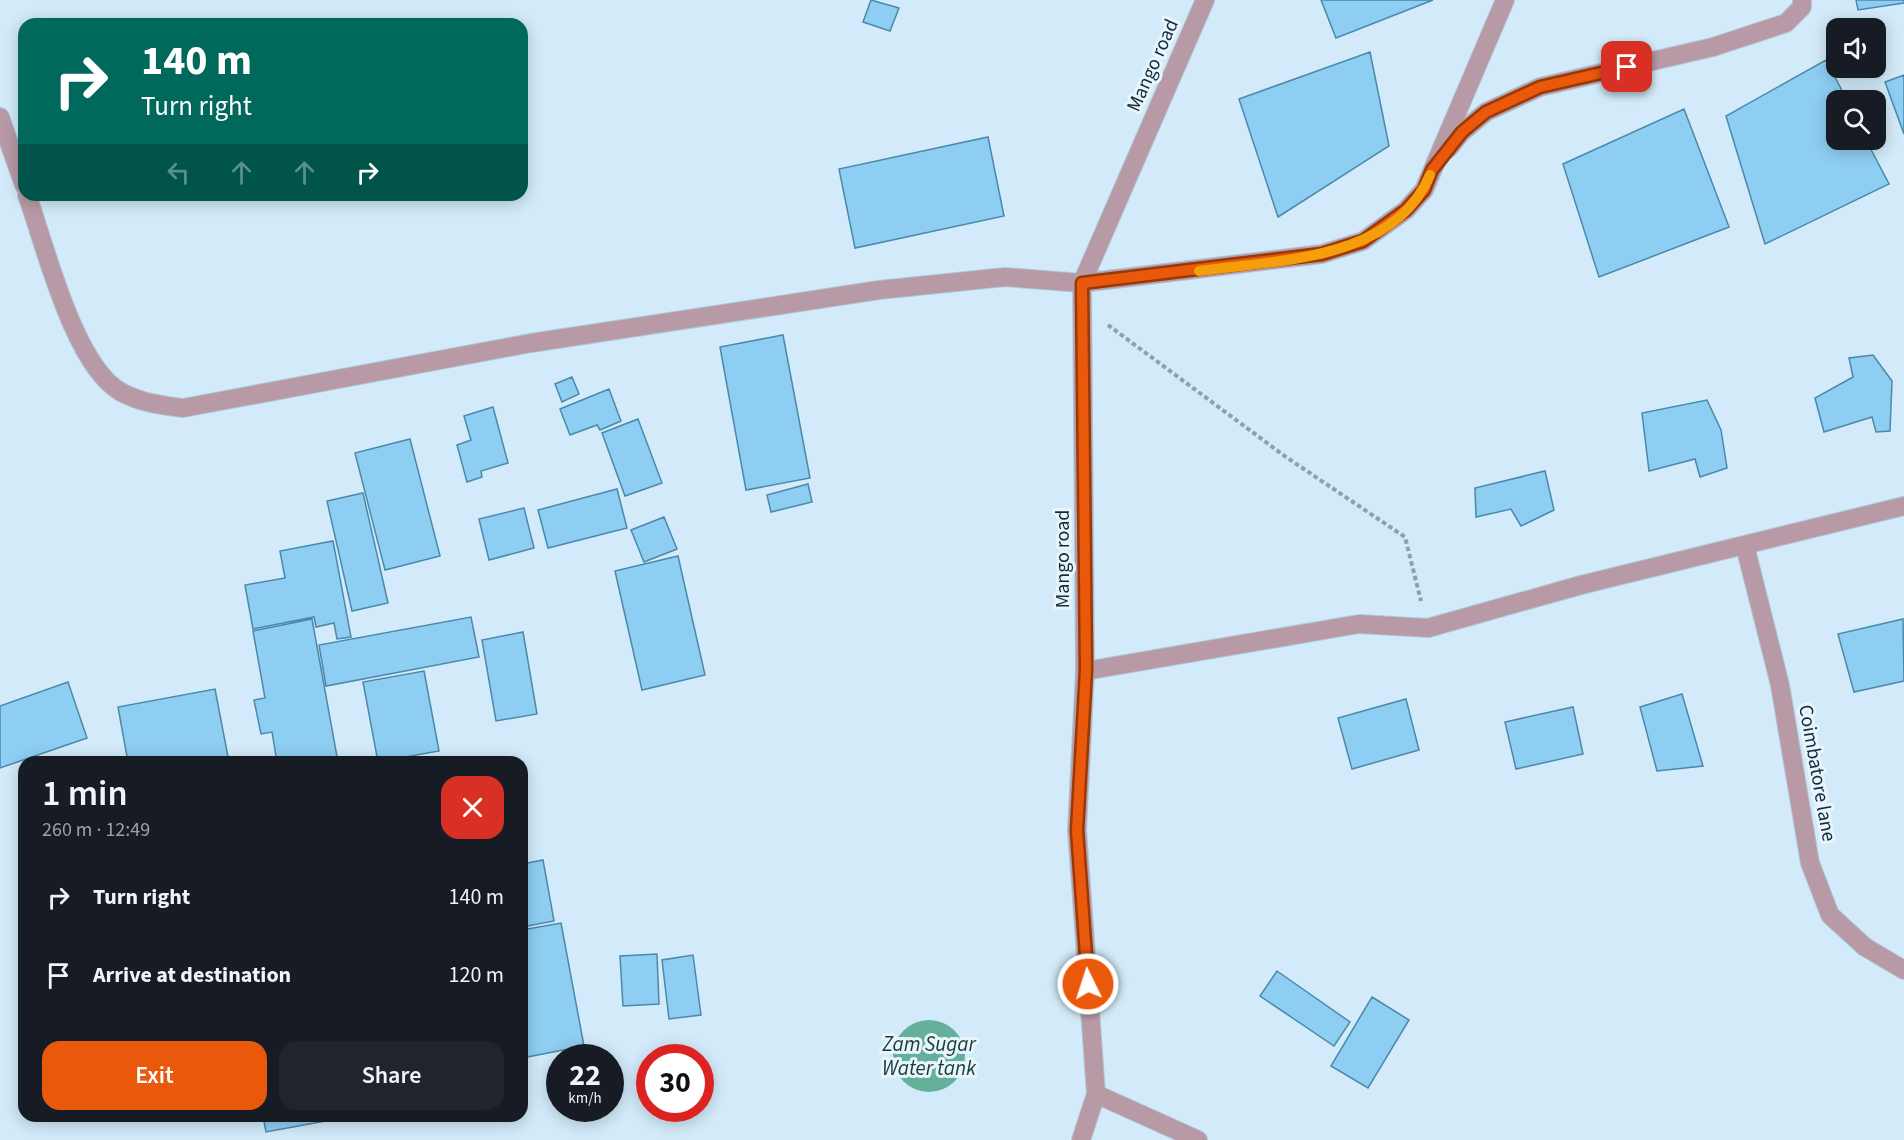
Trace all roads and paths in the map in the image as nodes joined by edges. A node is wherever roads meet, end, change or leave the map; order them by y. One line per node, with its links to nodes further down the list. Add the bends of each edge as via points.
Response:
1 (1204, 0): 8 (street, Mango road)
2 (1505, 0): 6 (street)
3 (1802, 0): 6 (street, via 1802,7 1786,23 1713,46 1529,92 1486,112 1462,132)
4 (0, 117): 5 (street)
5 (18, 168)
6 (1432, 170): 8 (street, via 1424,190 1406,210 1363,241 1332,251)
7 (29, 201): 8 (street, via 77,338 97,370 119,391 147,403 183,408 531,343 879,290 1005,277)
8 (1082, 292): 11 (path, via 1094,315 1286,457 1405,537); 12 (street, Mango road)
9 (1904, 506): 10 (street)
10 (1745, 546): 11 (street, via 1581,585); 13 (street, Coimbatore lane, via 1780,685 1810,863 1830,915 1865,947)
11 (1428, 628): 12 (street, via 1359,624)
12 (1086, 670): 14 (street, Mango road, via 1077,830)
13 (1904, 970)
14 (1096, 1094): 15 (street, Mango road); 16 (street)
15 (1081, 1140)
16 (1198, 1140)

